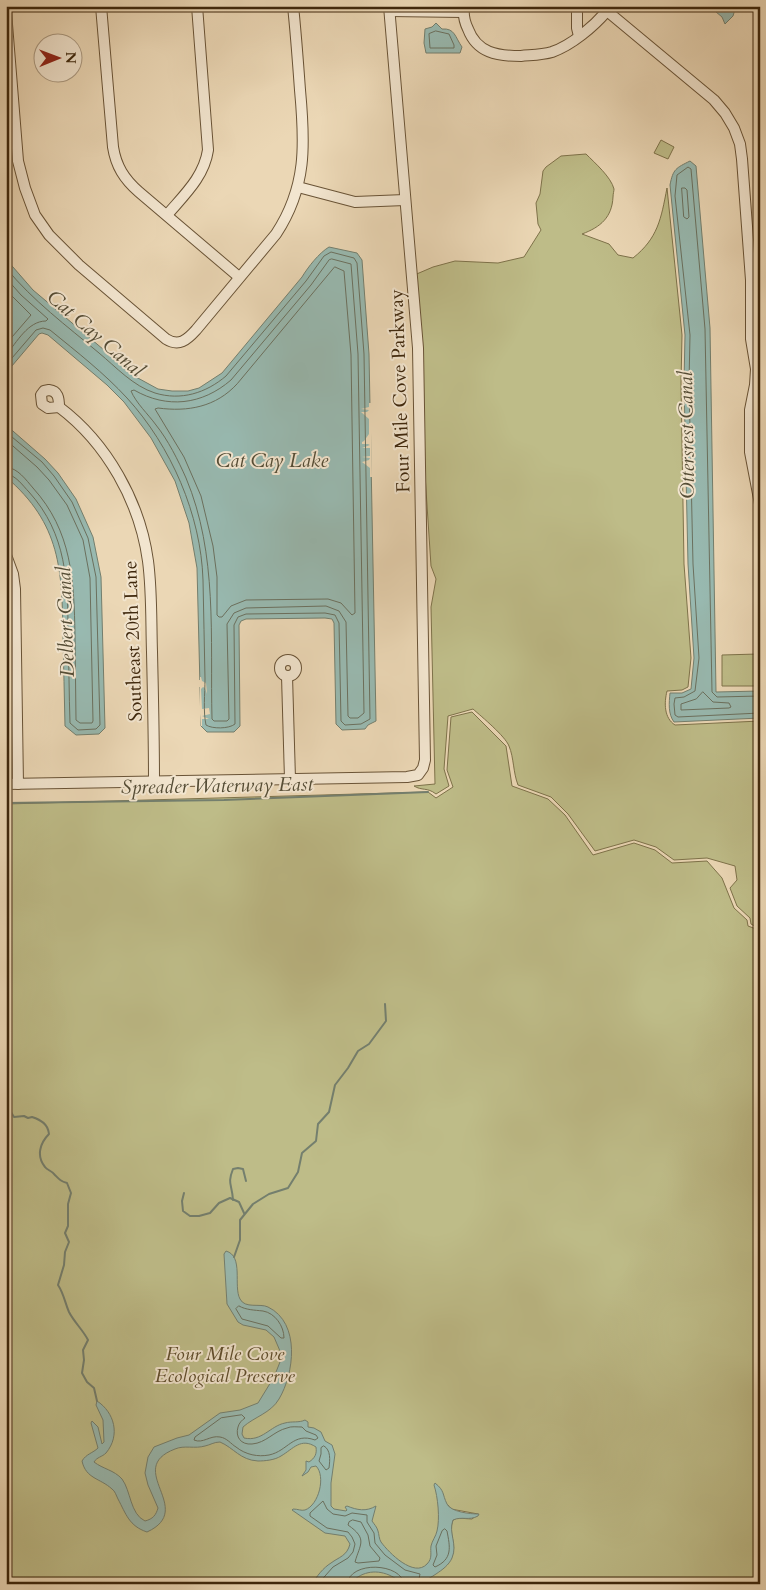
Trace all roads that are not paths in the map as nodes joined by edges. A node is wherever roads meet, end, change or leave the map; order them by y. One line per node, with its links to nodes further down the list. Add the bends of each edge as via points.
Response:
1 (101, 6): 12 (street, via 115,159 127,181)
2 (197, 6): 12 (street, via 208,150 197,179)
3 (293, 6): 10 (street, via 304,131)
4 (577, 6): 9 (street)
5 (389, 8): 6 (street, Four Mile Cove Parkway); 11 (street, Four Mile Cove Parkway)
6 (464, 9): 9 (street, Four Mile Cove Parkway, via 466,26 472,38 481,48 494,54 544,54)
7 (604, 9): 9 (street, Four Mile Cove Parkway); 15 (street, Four Mile Cove Parkway, via 714,100 725,113 738,140 751,280 751,339 756,369 750,410 750,452)
8 (6, 12): 13 (street, via 20,170 28,198 53,240 166,339 178,343 192,335)
9 (579, 36)
10 (298, 187): 11 (street, via 355,202); 13 (street, via 279,229)
11 (405, 200): 20 (street, Four Mile Cove Parkway, via 418,348 425,760 418,775 410,777)
12 (167, 215): 13 (street)
13 (240, 277)
14 (59, 407): 21 (street, Southeast 20th Lane, via 93,440 116,471 133,505 144,541 150,584)
15 (760, 504)
16 (6, 555): 23 (street, via 15,589)
17 (760, 562): 18 (street)
18 (760, 595)
19 (287, 676): 20 (street)
20 (290, 779): 21 (street)
21 (154, 782): 23 (street)
22 (6, 784): 23 (street)
23 (18, 784)

